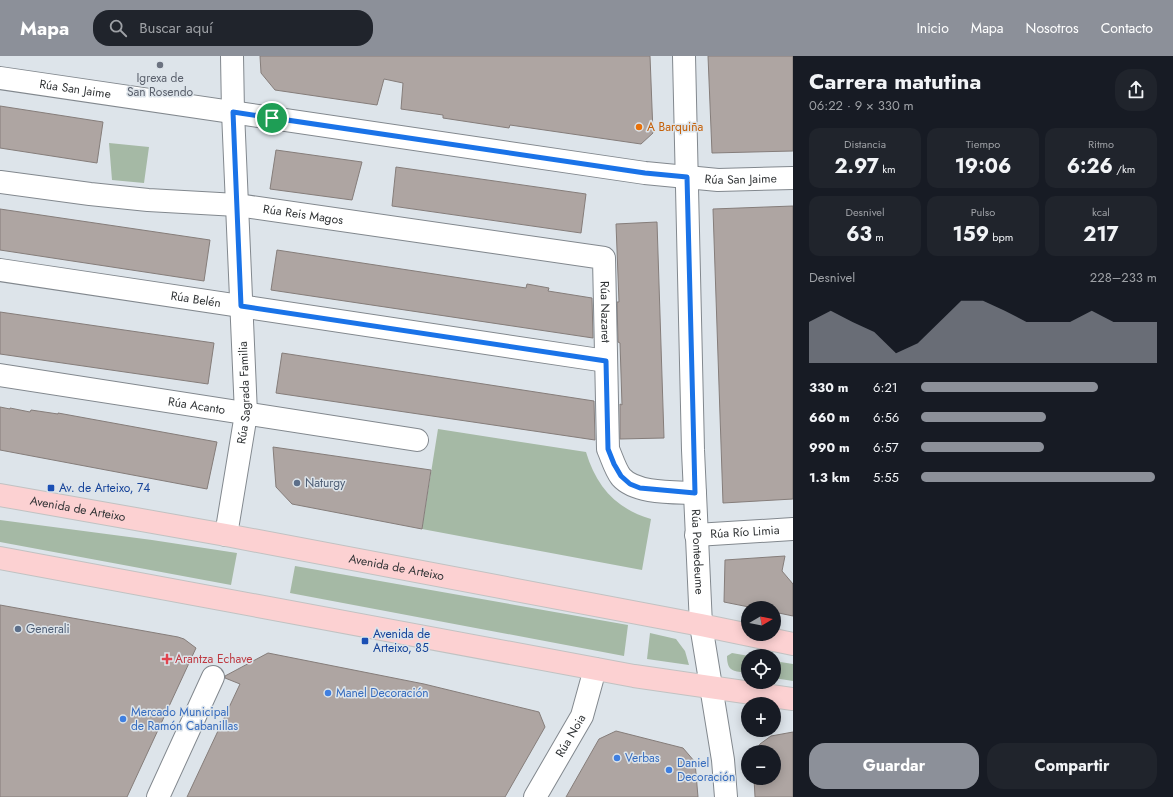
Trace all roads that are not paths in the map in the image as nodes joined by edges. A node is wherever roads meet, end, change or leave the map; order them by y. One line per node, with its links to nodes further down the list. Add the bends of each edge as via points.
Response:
1 (232, 56): 4 (street, Rúa Sagrada Familia)
2 (684, 56): 5 (street, Rúa Pontedeume)
3 (0, 78): 4 (street, Rúa San Jaime)
4 (233, 112): 5 (street, Rúa San Jaime, via 629,171); 8 (street, Rúa Sagrada Familia)
5 (687, 177): 6 (street, Rúa San Jaime, via 718,180); 16 (street, Rúa Pontedeume)
6 (793, 178)
7 (0, 182): 8 (street, Rúa Reis Magos, via 148,200)
8 (237, 205): 9 (street, Rúa Reis Magos); 11 (street, Rúa Sagrada Familia)
9 (604, 258): 12 (street, Rúa Nazaret)
10 (0, 270): 11 (street, Rúa Belén)
11 (241, 306): 12 (street, Rúa Belén); 14 (street, Rúa Sagrada Familia)
12 (606, 361): 16 (street, Rúa Nazaret, via 608,449 621,476 640,488)
13 (0, 375): 14 (street, Rúa Acanto)
14 (246, 414): 15 (street, Rúa Acanto); 19 (street, Rúa Sagrada Familia)
15 (417, 440)
16 (695, 493): 20 (street, Rúa Pontedeume)
17 (0, 494): 19 (main road, Avenida de Arteixo)
18 (793, 529): 20 (street, Rúa Río Limia)
19 (226, 535): 22 (main road, Avenida de Arteixo)
20 (696, 535): 22 (street, Rúa Pontedeume)
21 (0, 558): 24 (main road)
22 (700, 625): 23 (main road, Avenida de Arteixo); 26 (street, Rúa Pontedeume)
23 (793, 644)
24 (595, 669): 26 (main road); 29 (street, Rúa Noia, via 582,716)
25 (213, 677): 28 (street)
26 (711, 687): 27 (main road); 30 (street, Rúa Pontedeume, via 723,760)
27 (793, 699)
28 (158, 797)
29 (535, 797)
30 (726, 797)

